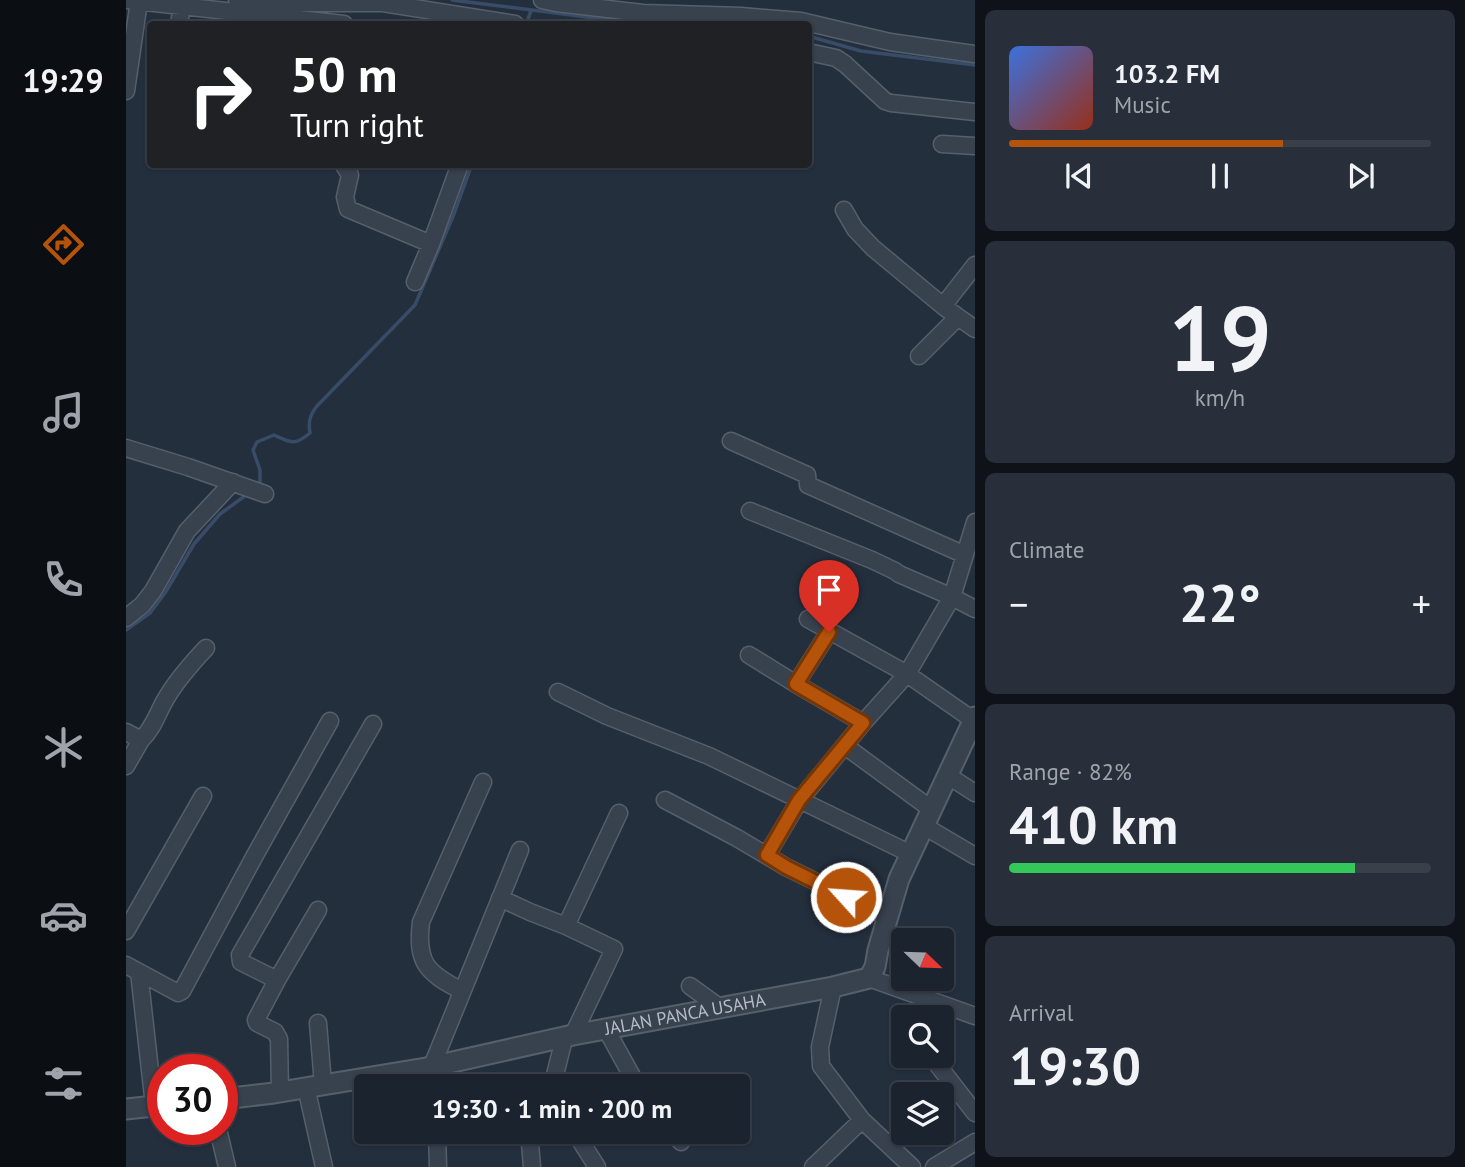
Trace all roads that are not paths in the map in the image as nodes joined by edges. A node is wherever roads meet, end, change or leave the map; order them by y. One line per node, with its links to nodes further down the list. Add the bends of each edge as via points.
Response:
1 (237, 0): 5 (street)
2 (542, 0): 6 (street, via 581,6)
3 (132, 1): 4 (street); 15 (street)
4 (182, 6): 5 (street); 8 (street)
5 (284, 6): 7 (street, via 383,3); 9 (street)
6 (683, 8): 11 (street)
7 (425, 17): 10 (street)
8 (180, 21)
9 (334, 21)
10 (473, 21)
11 (801, 21)
12 (812, 24): 14 (street, via 890,42)
13 (812, 53): 17 (street, via 836,58 885,101)
14 (975, 54)
15 (127, 72): 16 (street)
16 (126, 91)
17 (975, 112)
18 (942, 144): 19 (street)
19 (975, 146)
20 (346, 168): 23 (street, via 350,175 345,198 348,209)
21 (459, 168): 23 (street)
22 (844, 210): 26 (street, via 873,248)
23 (431, 244): 25 (street)
24 (975, 265): 26 (street)
25 (415, 282)
26 (943, 306): 27 (street)
27 (958, 317): 28 (street); 29 (street)
28 (975, 328)
29 (919, 356)
30 (731, 441): 34 (street, via 807,475 808,485)
31 (126, 448): 37 (street, via 252,489 187,531 153,591)
32 (750, 511): 35 (street)
33 (975, 522): 34 (street)
34 (969, 545): 35 (street)
35 (952, 597): 36 (street); 42 (street)
36 (975, 609)
37 (126, 618)
38 (808, 619): 39 (street)
39 (829, 632): 42 (street); 43 (street)
40 (206, 648): 50 (street, via 173,687)
41 (749, 655): 43 (street)
42 (907, 674): 45 (street); 47 (street)
43 (796, 684): 47 (street)
44 (558, 692): 58 (street)
45 (974, 718): 53 (street)
46 (330, 721): 70 (street, via 182,991)
47 (863, 723): 51 (street)
48 (373, 724): 72 (street, via 240,955 241,962)
49 (126, 732): 50 (street)
50 (141, 740): 52 (street)
51 (845, 746): 58 (street); 60 (street)
52 (126, 766)
53 (947, 775): 55 (street); 60 (street)
54 (483, 782): 75 (street, via 421,922 419,941 429,969)
55 (975, 793)
56 (203, 796): 69 (street)
57 (665, 800): 63 (street)
58 (799, 800): 62 (street); 63 (street)
59 (619, 813): 68 (street)
60 (928, 818): 62 (street); 64 (street)
61 (520, 850): 65 (street)
62 (911, 854): 67 (street)
63 (767, 855): 67 (street)
64 (975, 856)
65 (500, 898): 68 (street); 75 (street)
66 (318, 910): 72 (street)
67 (887, 917): 71 (street)
68 (566, 926): 82 (street, via 614,949)
69 (126, 931)
70 (132, 968): 83 (street)
71 (869, 978): 74 (street, JALAN PANCA USAHA); 77 (street)
72 (277, 980): 90 (street, via 256,1020 278,1035)
73 (690, 986): 76 (street)
74 (833, 987): 76 (street, JALAN PANCA USAHA); 95 (street, via 820,1047 821,1066)
75 (462, 992): 85 (street)
76 (719, 1007): 81 (street, JALAN PANCA USAHA)
77 (958, 1010): 78 (street); 79 (street)
78 (954, 1012)
79 (975, 1016)
80 (317, 1023): 89 (street)
81 (606, 1030): 82 (street, JALAN PANCA USAHA); 87 (street)
82 (569, 1037): 85 (street, JALAN PANCA USAHA); 86 (street)
83 (148, 1054)
84 (940, 1068): 94 (street)
85 (427, 1074)
86 (556, 1074)
87 (631, 1074)
88 (354, 1082): 89 (street, JALAN PANCA USAHA)
89 (315, 1086): 90 (street, JALAN PANCA USAHA); 102 (street)
90 (280, 1092): 91 (street, JALAN PANCA USAHA)
91 (238, 1097)
92 (147, 1107): 93 (street)
93 (126, 1109)
94 (975, 1114)
95 (862, 1120): 106 (street); 107 (street)
96 (975, 1142): 108 (street)
97 (437, 1144): 103 (street)
98 (529, 1144): 104 (street)
99 (583, 1144): 105 (street)
100 (222, 1145): 101 (street)
101 (227, 1167)
102 (324, 1167)
103 (438, 1167)
104 (533, 1167)
105 (597, 1167)
106 (813, 1167)
107 (912, 1167)
108 (934, 1167)

